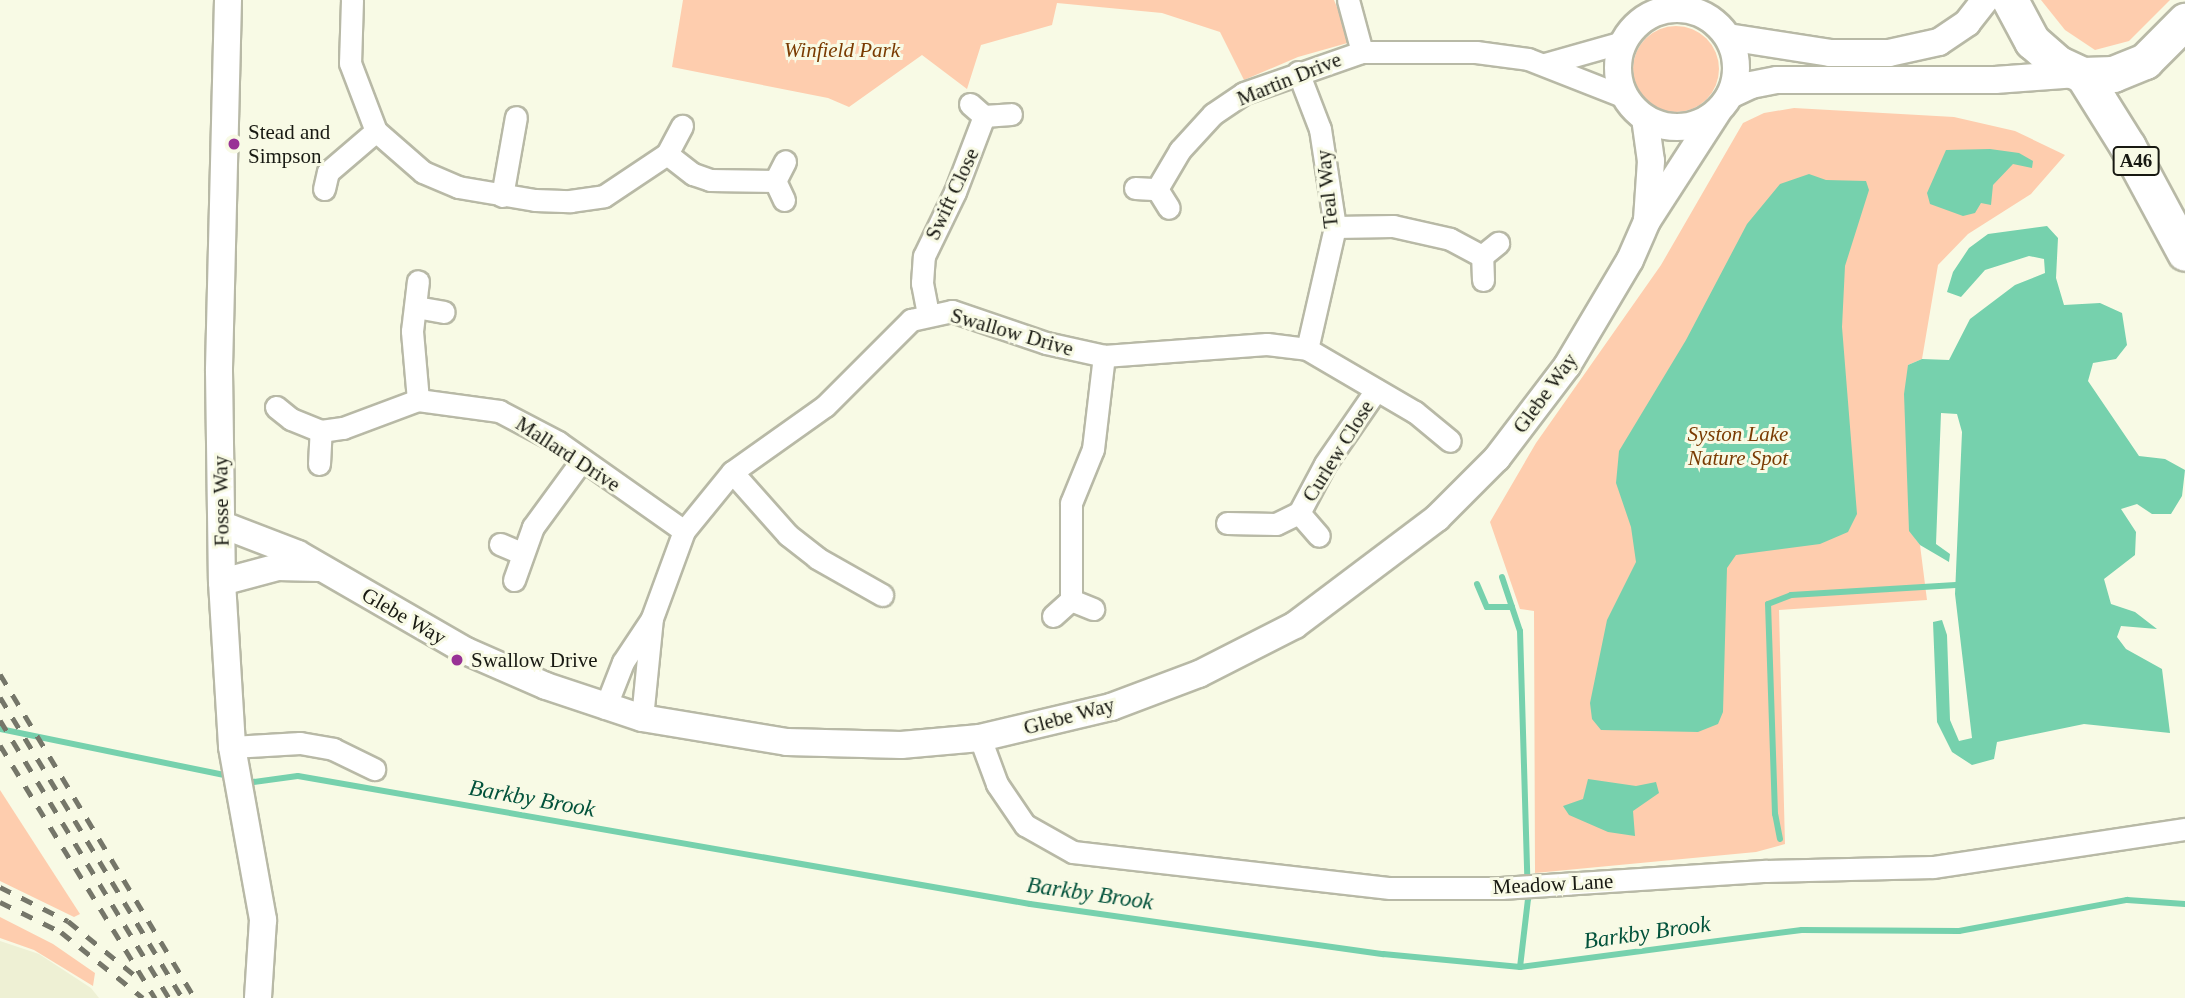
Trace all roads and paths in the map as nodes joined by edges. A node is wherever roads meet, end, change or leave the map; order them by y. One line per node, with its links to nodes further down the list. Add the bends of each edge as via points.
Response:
1 (228, 0): 49 (street, Fosse Way, via 219,371)
2 (352, 0): 21 (street, via 350,63)
3 (1348, 0): 11 (street)
4 (1985, 0): 9 (street, via 1968,23 1939,42 1889,53 1830,53)
5 (2010, 0): 14 (highway, via 2032,41)
6 (1698, 6): 7 (street); 9 (street)
7 (1650, 8): 10 (street)
8 (2185, 21): 14 (highway, via 2145,61 2113,74)
9 (1728, 37): 16 (street, via 1736,76)
10 (1623, 42): 12 (street, Martin Drive); 15 (street, via 1618,79)
11 (1362, 51): 12 (street, Martin Drive, via 1476,52); 13 (street, Martin Drive)
12 (1545, 64): 15 (street, Martin Drive)
13 (1298, 72): 26 (street, Martin Drive, via 1244,93 1213,114 1180,150); 30 (street, Teal Way, via 1320,129)
14 (2080, 75): 16 (street, via 1995,80 1777,80 1751,85); 31 (highway, A46, via 2128,147)
15 (1625, 97): 19 (street)
16 (1723, 104): 19 (street, via 1682,127); 29 (street, Glebe Way)
17 (1011, 114): 36 (street, Swift Close, via 977,110 955,192 924,256 922,283)
18 (516, 117): 27 (street)
19 (1645, 118): 29 (street, Glebe Way, via 1651,161)
20 (682, 126): 22 (street)
21 (376, 131): 25 (street, via 328,172); 27 (street, via 423,172 458,187)
22 (667, 154): 23 (street, via 693,174 710,180 779,191); 27 (street, via 604,196 570,201)
23 (785, 161)
24 (1135, 188): 26 (street)
25 (324, 189)
26 (1157, 189): 28 (street)
27 (502, 196)
28 (1169, 208)
29 (1647, 221): 64 (street, Glebe Way, via 1630,260 1567,366 1497,458 1437,518 1369,572 1295,625 1199,674 1111,707)
30 (1335, 227): 32 (street, via 1393,226 1490,249); 37 (street, Teal Way)
31 (2185, 253)
32 (1483, 280)
33 (418, 281): 34 (street)
34 (415, 307): 35 (street); 40 (street, via 412,364)
35 (443, 312)
36 (928, 314): 38 (street, Swallow Drive, via 952,311 1046,343); 46 (street, Swallow Drive, via 911,320 885,341 825,405)
37 (1307, 349): 38 (street, Swallow Drive, via 1267,344); 39 (street, Curlew Close)
38 (1104, 356): 58 (street, via 1093,449 1071,503)
39 (1376, 390): 43 (street, Curlew Close, via 1416,412); 47 (street, Curlew Close, via 1325,464)
40 (418, 400): 42 (street, Mallard Drive); 44 (street, Mallard Drive, via 499,411 532,426)
41 (276, 407): 42 (street)
42 (321, 432): 45 (street)
43 (1450, 441)
44 (582, 460): 50 (street, Mallard Drive); 53 (street, via 555,492)
45 (319, 464)
46 (732, 472): 50 (street, Swallow Drive); 57 (street, via 788,534 817,558)
47 (1299, 513): 48 (street, Curlew Close, via 1276,524); 51 (street, Curlew Close)
48 (1227, 523)
49 (223, 525): 54 (street, Glebe Way, via 274,542); 56 (street, Fosse Way)
50 (684, 531): 61 (street, Swallow Drive)
51 (1320, 536)
52 (500, 544): 53 (street)
53 (521, 553): 55 (street)
54 (320, 568): 56 (street, via 266,569); 62 (street, Glebe Way, via 466,652)
55 (514, 580)
56 (222, 582): 65 (street, Fosse Way)
57 (882, 595)
58 (1071, 600): 59 (street); 60 (street)
59 (1093, 609)
60 (1054, 615)
61 (652, 618): 62 (street, Swallow Drive, via 623,662); 63 (street, Swallow Drive)
62 (605, 708): 63 (street, Glebe Way)
63 (642, 719): 64 (street, Glebe Way, via 732,735 854,746)
64 (980, 738): 67 (street, Meadow Lane, via 997,784 1026,825 1073,852 1390,888 1933,867)
65 (234, 757): 66 (street, via 300,743 333,749); 68 (street, Fosse Way, via 263,920)
66 (374, 769)
67 (2185, 829)
68 (258, 998)

